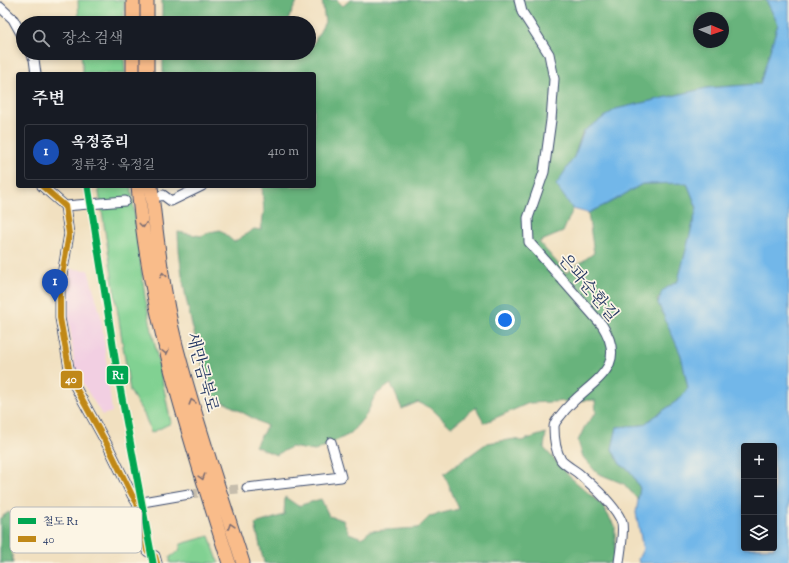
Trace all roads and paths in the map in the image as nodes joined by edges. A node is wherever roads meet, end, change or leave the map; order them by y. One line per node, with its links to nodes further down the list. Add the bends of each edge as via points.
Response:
1 (133, 0): 5 (highway)
2 (147, 0): 6 (highway)
3 (519, 0): 30 (street, 은파순환길, via 522,12 549,54 554,79 544,172 528,218 529,242 602,325 612,347 612,358 608,367 598,380 571,402 554,424 554,441 562,460 611,506 622,524)
4 (0, 7): 7 (street)
5 (133, 16)
6 (147, 16)
7 (16, 23)
8 (34, 60): 11 (street)
9 (133, 60): 12 (highway)
10 (147, 60): 13 (highway)
11 (36, 72)
12 (133, 72)
13 (147, 72)
14 (44, 188): 20 (street)
15 (138, 188): 28 (highway, 새만금북로, one-way to 28, via 147,257 166,352 186,426)
16 (151, 188): 29 (highway, 새만금북로, one-way to 16, via 176,344 157,245)
17 (198, 188): 18 (street, via 171,200)
18 (160, 196)
19 (125, 200): 20 (street)
20 (65, 206): 24 (street, via 68,234 60,287 60,318 71,379)
21 (331, 442): 22 (street, via 341,477)
22 (247, 488)
23 (189, 494): 24 (street)
24 (137, 503): 25 (street)
25 (138, 507)
26 (142, 527): 27 (street, via 147,551 155,556)
27 (156, 563)
28 (229, 563)
29 (243, 563)
30 (619, 563)

